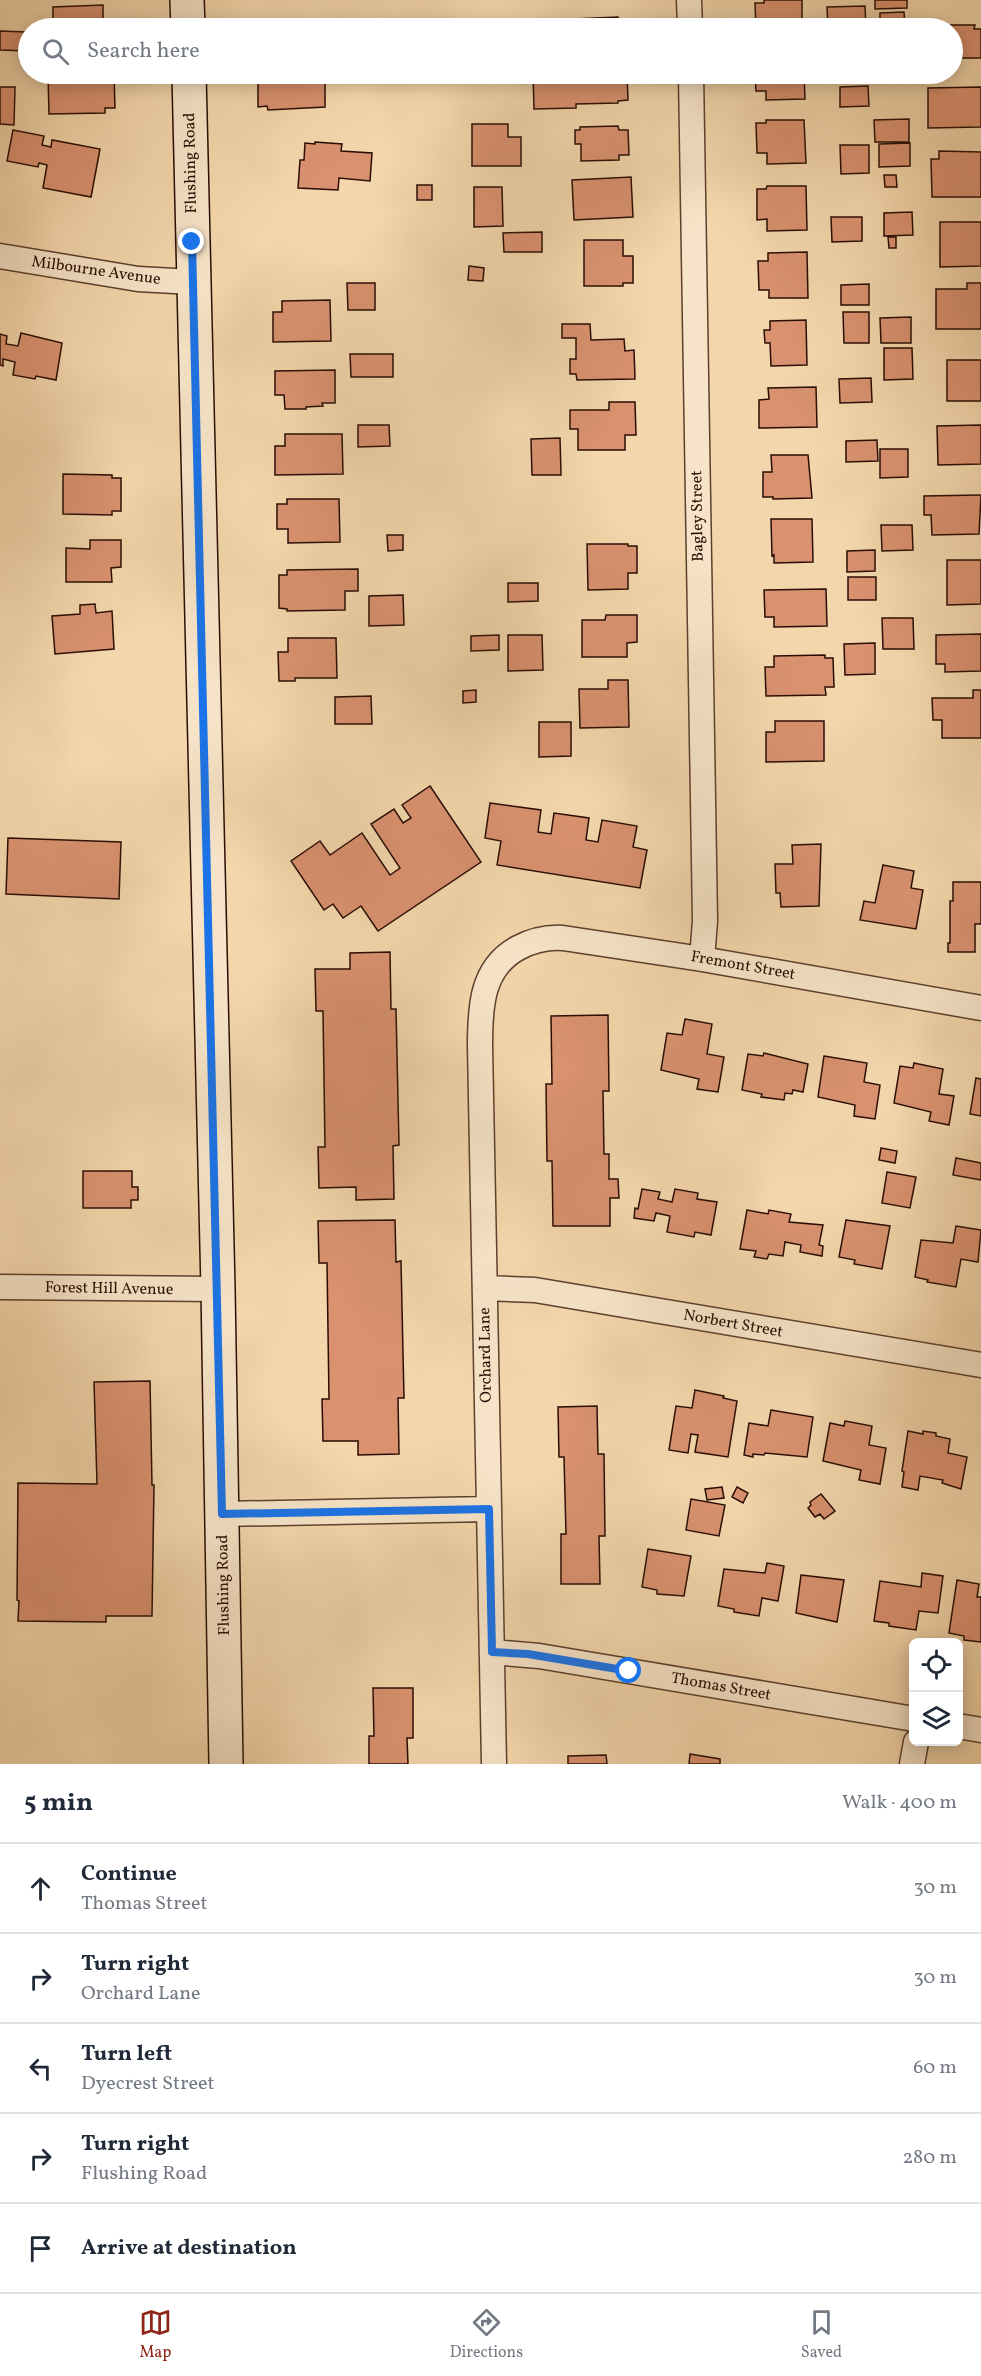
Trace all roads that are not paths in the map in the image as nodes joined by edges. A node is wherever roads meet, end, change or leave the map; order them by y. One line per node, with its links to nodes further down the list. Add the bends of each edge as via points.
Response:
1 (187, 0): 3 (main road)
2 (689, 0): 4 (street)
3 (188, 18)
4 (690, 18)
5 (189, 84): 8 (main road, Flushing Road)
6 (691, 84): 10 (street, Bagley Street, via 705,909)
7 (0, 256): 8 (street, Milbourne Avenue, via 138,279)
8 (193, 282): 14 (main road, Flushing Road)
9 (507, 955): 10 (street, Fremont Street, via 529,943 554,937); 13 (street, Orchard Lane, via 489,977 480,1012)
10 (702, 959): 11 (street, Fremont Street)
11 (981, 1008)
12 (0, 1287): 14 (street, Forest Hill Avenue)
13 (485, 1288): 15 (street, Norbert Street, via 535,1290); 16 (street, Orchard Lane)
14 (218, 1289): 17 (main road, Flushing Road)
15 (981, 1365)
16 (489, 1509): 17 (street); 18 (street, Orchard Lane)
17 (222, 1514): 23 (main road, Flushing Road)
18 (492, 1652): 19 (street, Thomas Street, via 539,1656); 24 (street, Orchard Lane)
19 (909, 1718)
20 (963, 1727): 21 (street)
21 (981, 1730)
22 (915, 1746): 25 (street)
23 (226, 1764)
24 (495, 1764)
25 (912, 1764)

